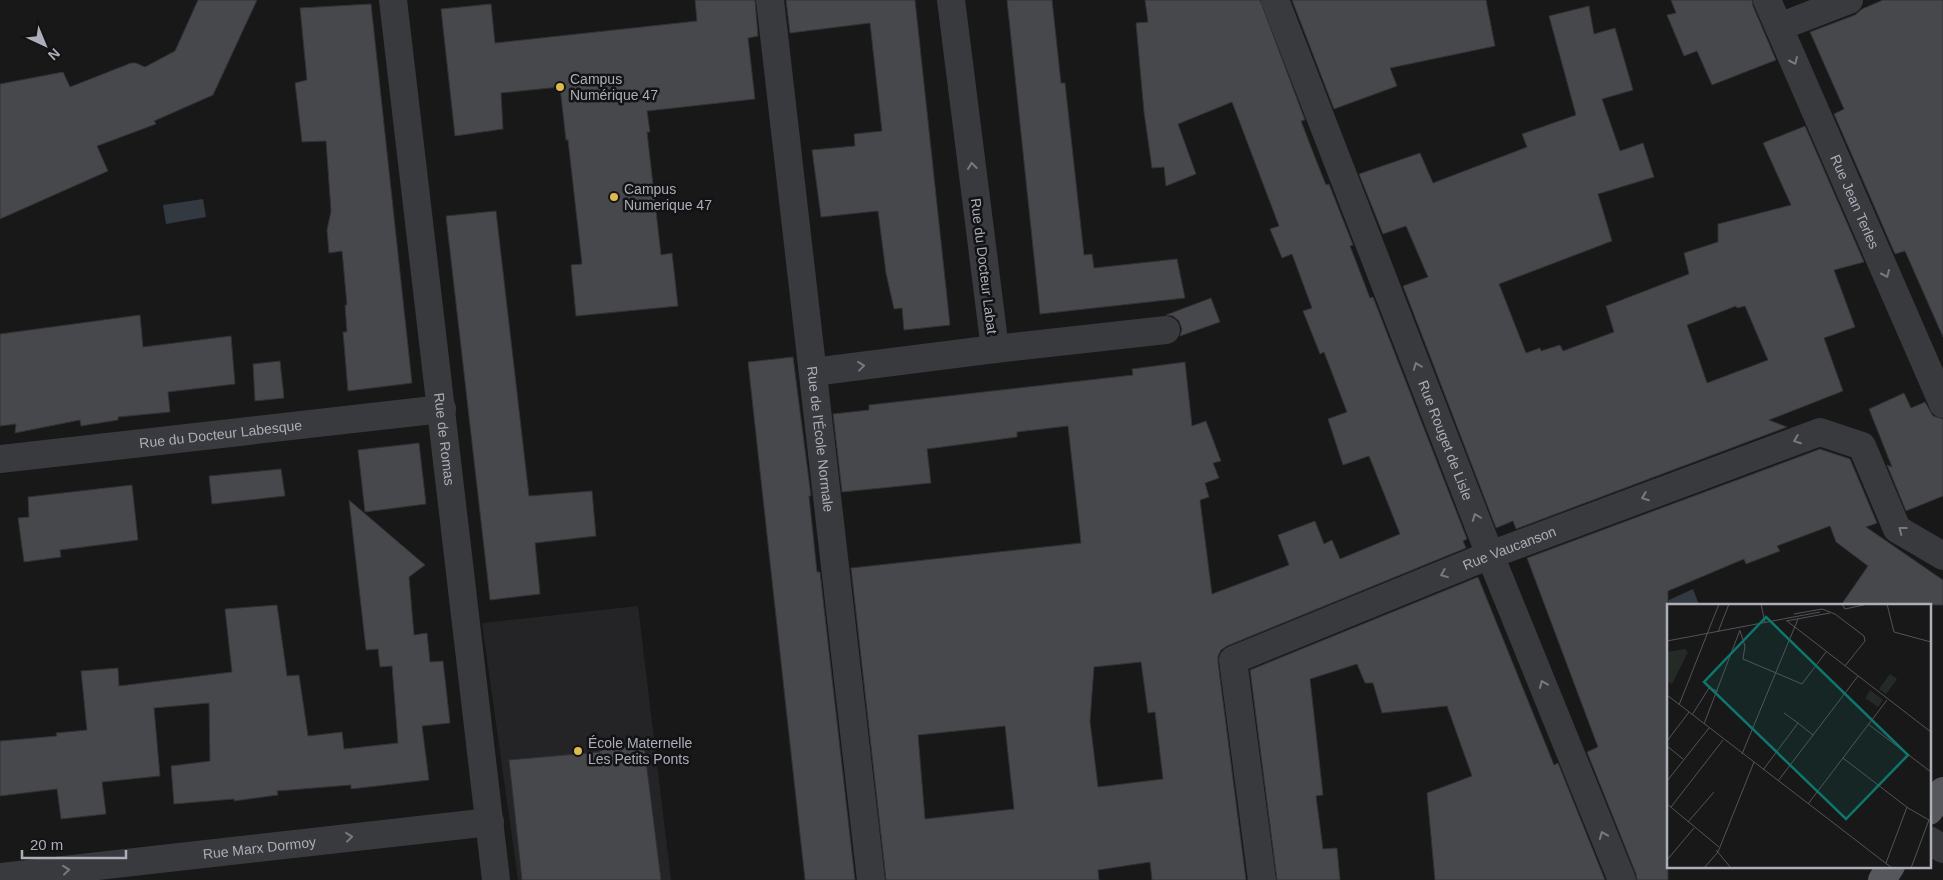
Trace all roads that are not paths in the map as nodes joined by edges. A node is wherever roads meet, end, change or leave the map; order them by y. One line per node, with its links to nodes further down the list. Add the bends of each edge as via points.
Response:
1 (393, 0): 12 (street, Rue de Romas)
2 (770, 0): 10 (street, Rue de l'École Normale)
3 (951, 0): 9 (street, Rue du Docteur Labat, one-way to 3)
4 (1275, 0): 14 (street, Rue Rouget de Lisle, one-way to 4)
5 (1767, 0): 7 (street, Rue Jean Terles)
6 (1849, 0): 7 (street)
7 (1779, 27): 11 (street, Rue Jean Terles, one-way to 11)
8 (1166, 330): 9 (street)
9 (995, 349): 10 (street, Rue du Docteur Labat, one-way to 9)
10 (813, 372): 24 (street, Rue de l'École Normale)
11 (1943, 404)
12 (442, 409): 13 (street, Rue du Docteur Labesque); 18 (street, Rue de Romas)
13 (0, 459)
14 (1490, 555): 15 (street, Rue Vaucanson, one-way to 14, via 1897,529 1862,446 1820,432); 25 (street, Rue Vaucanson, one-way to 25, via 1233,660); 26 (street, Rue Rouget de Lisle, one-way to 14)
15 (1943, 556)
16 (1943, 791): 17 (main road)
17 (1930, 810)
18 (490, 822): 22 (street, Rue Marx Dormoy, one-way to 18); 23 (street, Rue de Romas)
19 (1930, 841): 20 (street)
20 (1943, 849)
21 (1890, 868): 27 (main road)
22 (0, 877)
23 (496, 880)
24 (871, 880)
25 (1262, 880)
26 (1622, 880)
27 (1882, 880)

